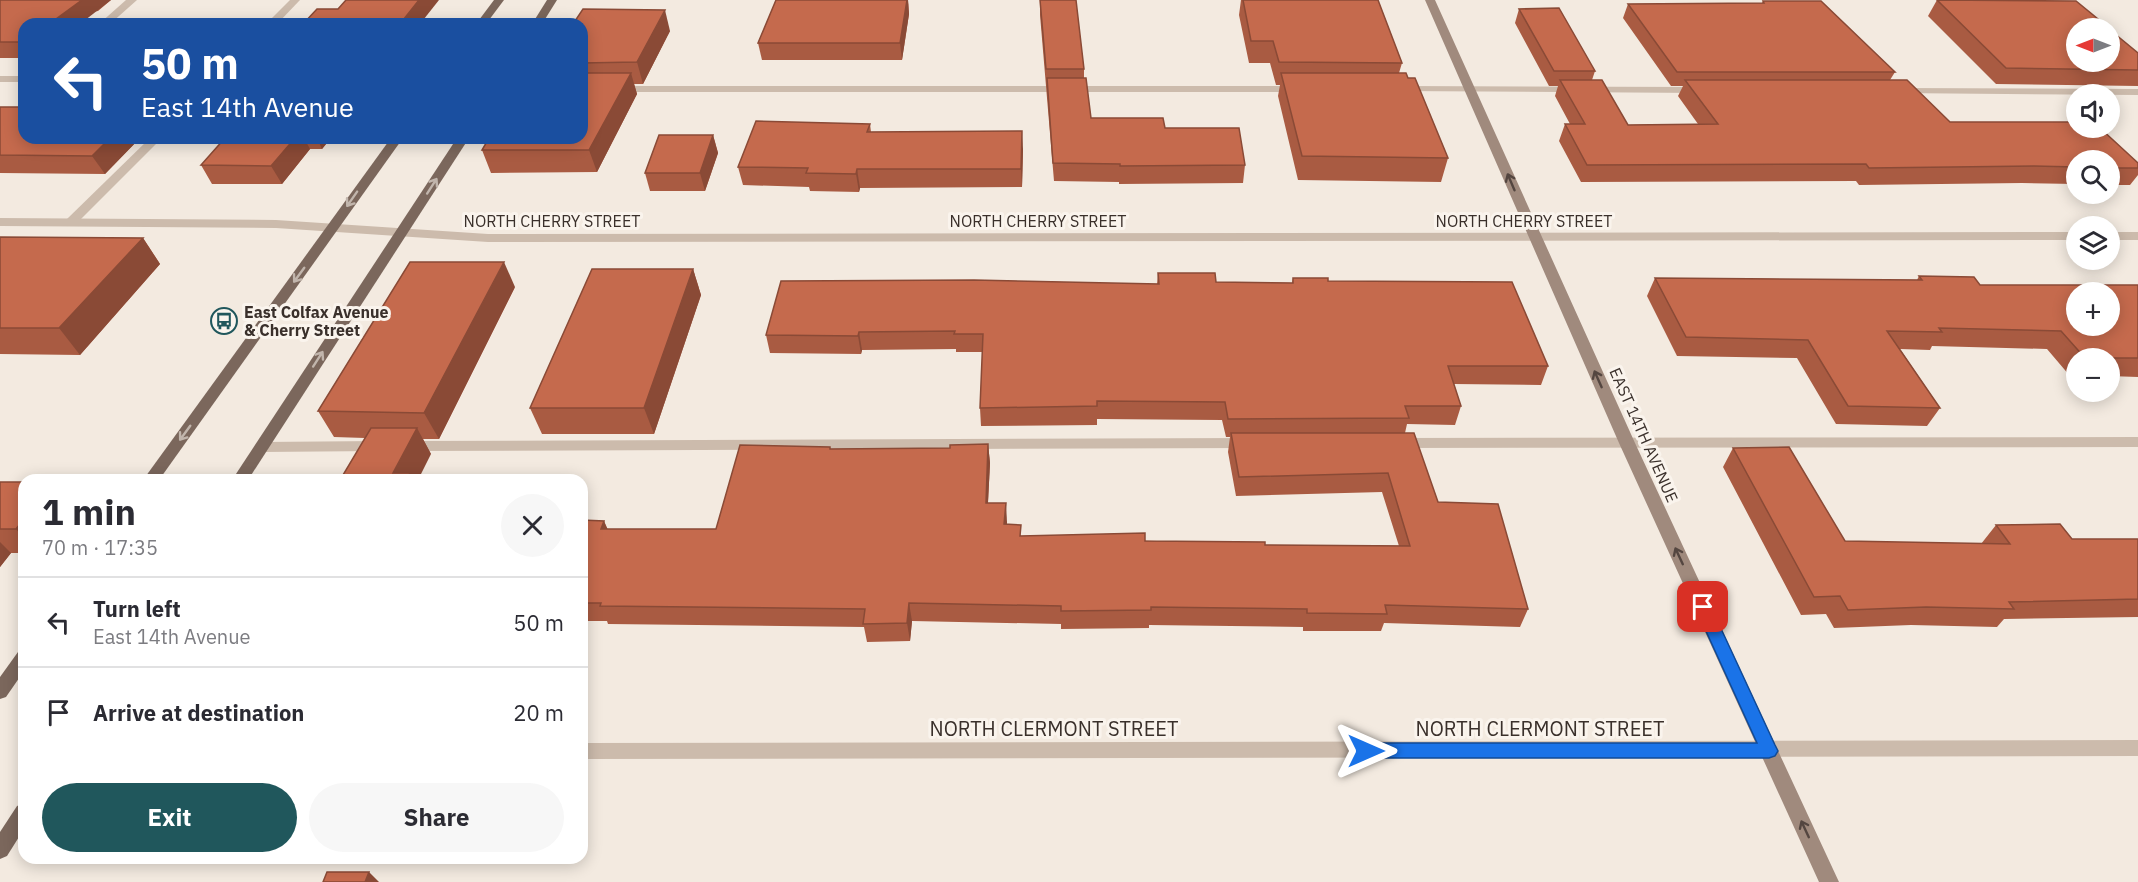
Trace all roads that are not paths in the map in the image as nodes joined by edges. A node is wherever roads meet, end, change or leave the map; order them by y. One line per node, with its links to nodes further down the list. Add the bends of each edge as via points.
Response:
1 (132, 0): 6 (street)
2 (295, 0): 7 (street)
3 (499, 0): 8 (main road)
4 (552, 0): 9 (main road)
5 (1430, 0): 15 (main road, EAST 14TH AVENUE)
6 (111, 18)
7 (277, 18)
8 (486, 18)
9 (541, 18)
10 (0, 79): 11 (street)
11 (18, 79)
12 (588, 89): 13 (street)
13 (1305, 89)
14 (1388, 89): 15 (street)
15 (1471, 89): 16 (street); 29 (main road, EAST 14TH AVENUE, one-way to 15)
16 (1709, 90)
17 (1888, 91): 18 (street)
18 (2138, 92)
19 (150, 144): 23 (street)
20 (393, 144): 24 (main road, one-way to 24)
21 (459, 144): 25 (main road, one-way to 21)
22 (0, 222): 23 (street, NORTH CHERRY STREET)
23 (71, 222): 24 (street, NORTH CHERRY STREET)
24 (333, 227): 25 (street, NORTH CHERRY STREET); 35 (main road, one-way to 35)
25 (400, 233): 29 (street, NORTH CHERRY STREET, via 488,238); 34 (main road, one-way to 25)
26 (2066, 236): 29 (street, NORTH CHERRY STREET)
27 (2120, 236): 28 (street)
28 (2138, 236)
29 (1535, 237): 33 (main road, EAST 14TH AVENUE, one-way to 29)
30 (2138, 442): 33 (street)
31 (1268, 443): 34 (street)
32 (1388, 443): 33 (street)
33 (1627, 443): 41 (main road, EAST 14TH AVENUE, one-way to 33)
34 (262, 447): 36 (main road)
35 (155, 474)
36 (244, 474)
37 (18, 666): 38 (main road)
38 (0, 691)
39 (2138, 748): 41 (street, NORTH CLERMONT STREET)
40 (588, 751): 41 (street, NORTH CLERMONT STREET)
41 (1769, 751): 44 (main road, EAST 14TH AVENUE, one-way to 41)
42 (18, 821): 43 (main road)
43 (0, 849)
44 (1829, 882)

